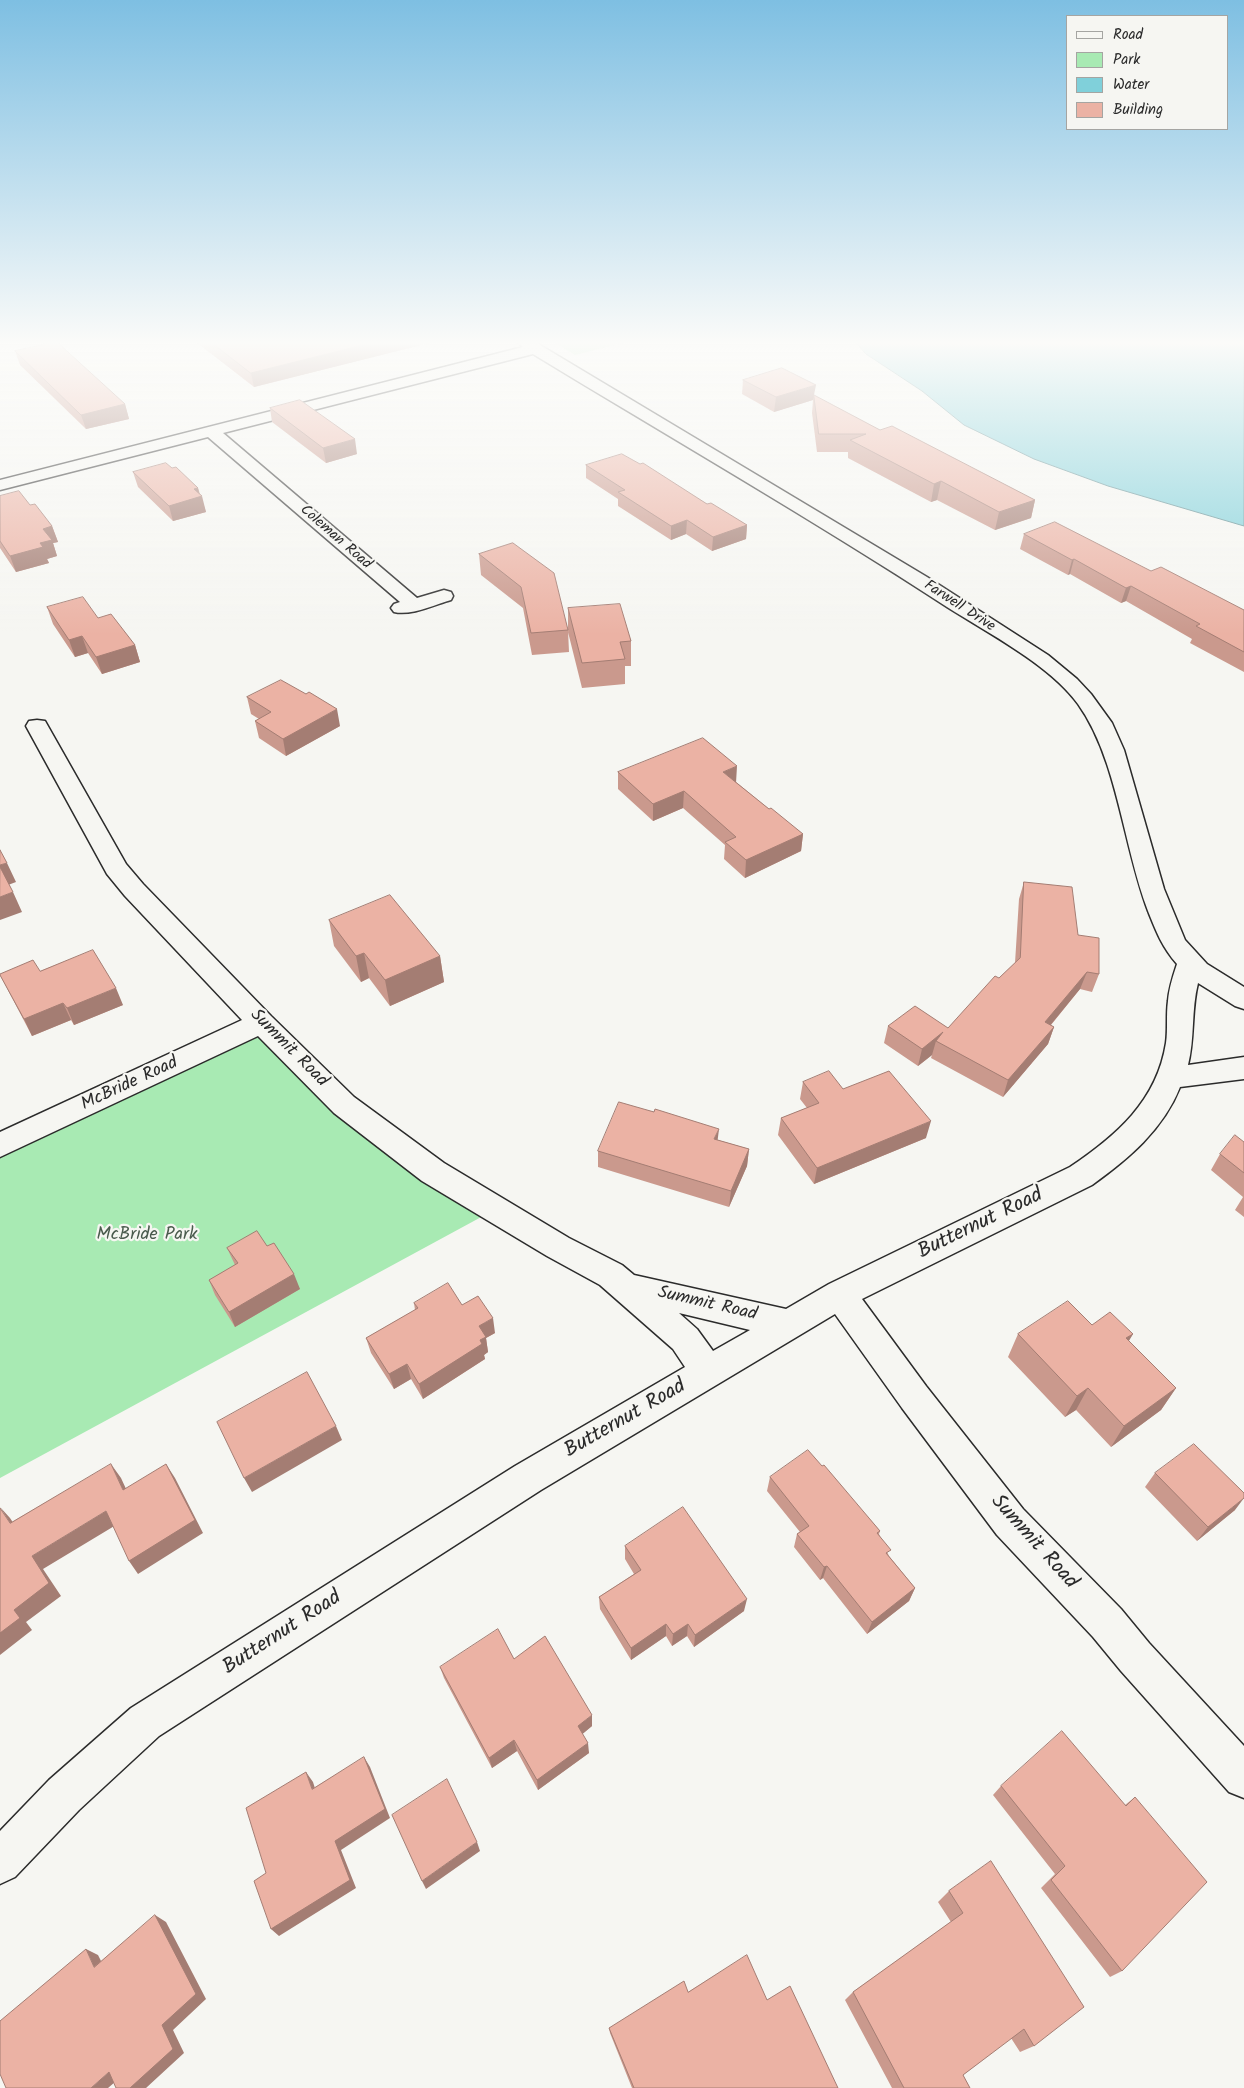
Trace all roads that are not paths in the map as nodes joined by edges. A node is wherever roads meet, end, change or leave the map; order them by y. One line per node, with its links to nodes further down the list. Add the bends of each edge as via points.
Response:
1 (178, 439): 4 (street)
2 (221, 439): 5 (street, Coleman Road, via 408,606)
3 (684, 439): 7 (street, Farwell Drive, via 920,582 1041,659 1070,683 1105,729 1152,889 1174,944)
4 (0, 485)
5 (444, 596)
6 (37, 726): 9 (street, Summit Road, via 116,868)
7 (1190, 962): 8 (street, Farwell Drive, via 1198,971); 11 (street, Butternut Road, via 1181,999 1179,1049)
8 (1244, 999)
9 (260, 1023): 12 (street, McBride Road); 13 (street, Summit Road, via 344,1105 433,1172 611,1275)
10 (1244, 1068): 11 (street)
11 (1170, 1078): 14 (street, Butternut Road, via 1160,1103 1138,1130 1113,1155 1081,1176)
12 (0, 1145)
13 (624, 1286): 15 (street, Summit Road); 16 (street, Summit Road, via 685,1339)
14 (840, 1294): 15 (street, Butternut Road); 17 (street, Summit Road, via 1010,1522 1107,1622)
15 (790, 1324): 16 (street, Butternut Road)
16 (708, 1372): 18 (street, Butternut Road, via 528,1478 145,1722 64,1795)
17 (1244, 1777)
18 (0, 1862)

